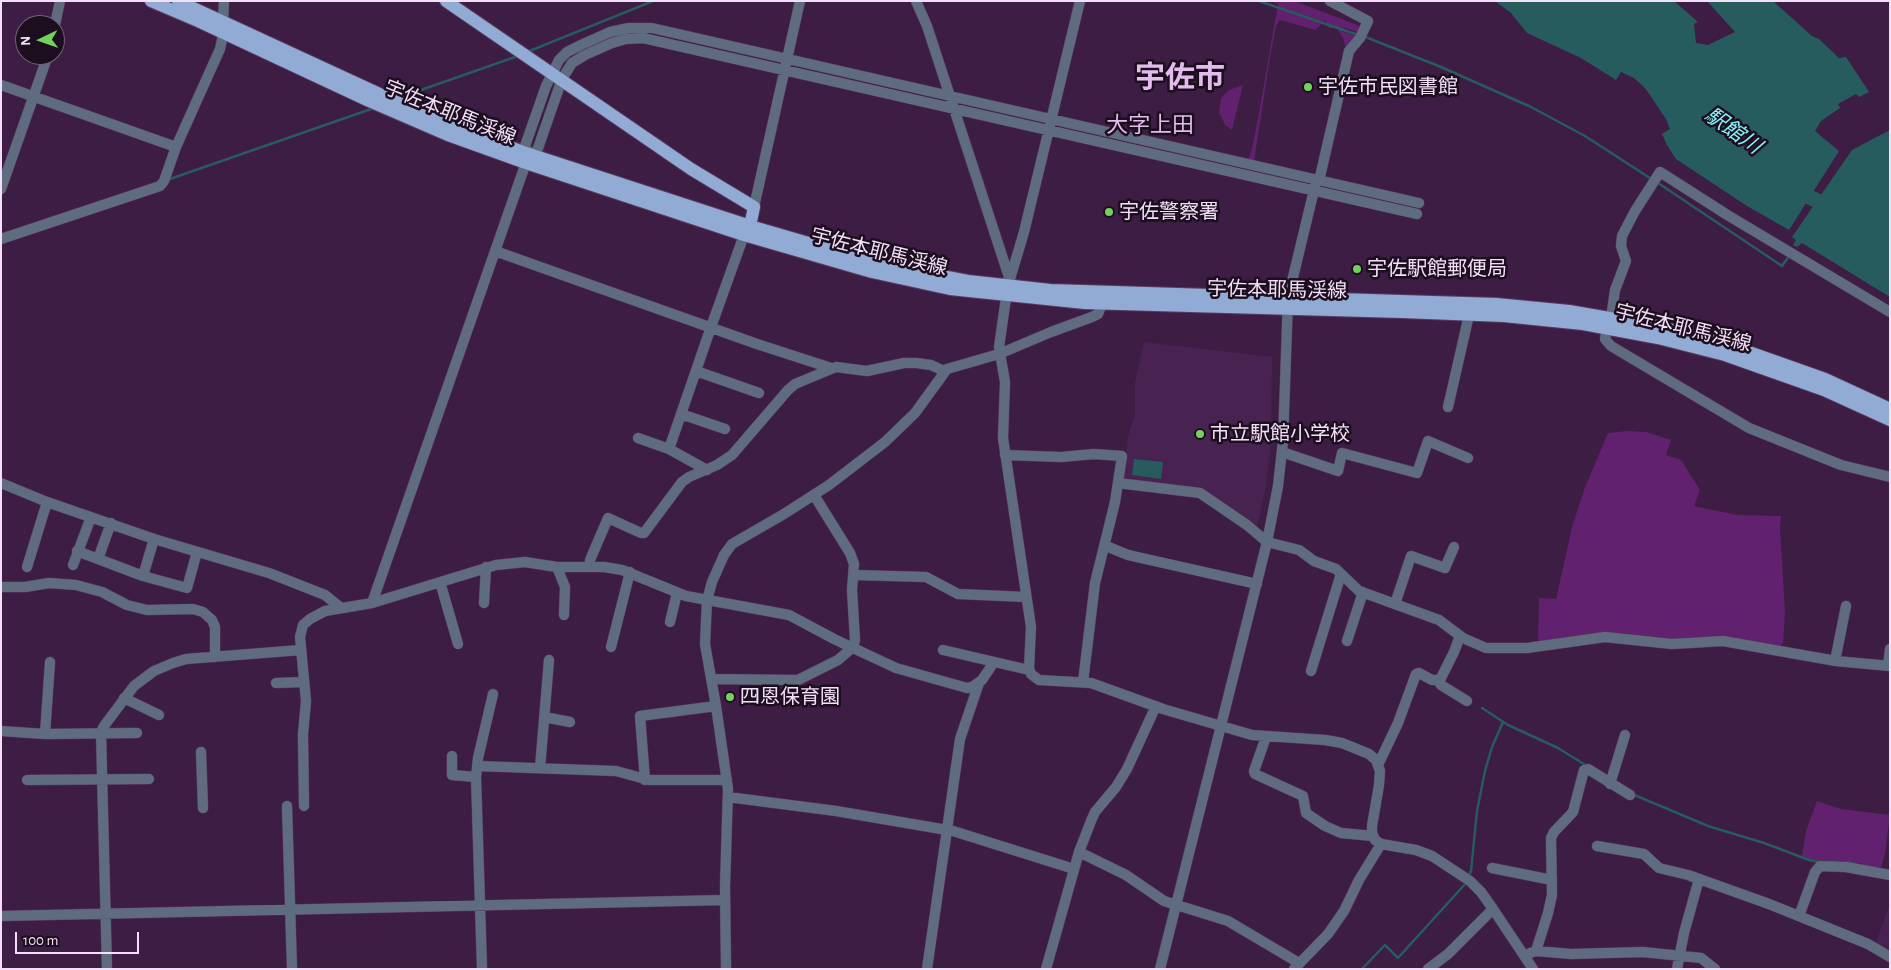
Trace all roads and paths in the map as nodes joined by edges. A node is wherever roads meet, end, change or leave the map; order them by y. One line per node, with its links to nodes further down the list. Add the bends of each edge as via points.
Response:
1 (60, 1): 10 (street)
2 (151, 1): 11 (main road, 宇佐本耶馬渓線)
3 (178, 1): 11 (main road, 宇佐本耶馬渓線)
4 (224, 1): 11 (street)
5 (446, 1): 14 (main road)
6 (800, 1): 12 (street)
7 (916, 1): 16 (street)
8 (1080, 1): 19 (street)
9 (1330, 1): 22 (street, via 1368,21 1349,52)
10 (56, 15)
11 (223, 27): 20 (street, via 220,49); 21 (main road, 宇佐本耶馬渓線); 21 (main road, 宇佐本耶馬渓線, via 416,122)
12 (785, 64): 14 (street, via 637,38 584,55); 16 (street); 18 (street); 24 (street)
13 (45, 65): 17 (street)
14 (557, 76): 21 (street, via 536,151); 24 (main road, via 691,169)
15 (1, 86): 17 (street)
16 (950, 96): 18 (street); 19 (street)
17 (34, 97): 20 (street); 23 (street)
18 (954, 108): 19 (street); 29 (street)
19 (1049, 124): 22 (street); 29 (street)
20 (176, 147): 27 (street, via 160,186)
21 (527, 158): 26 (main road, 宇佐本耶馬渓線); 28 (street)
22 (1317, 184): 25 (street); 30 (street)
23 (1, 189)
24 (754, 207): 26 (main road)
25 (1418, 209)
26 (747, 230): 29 (main road, 宇佐本耶馬渓線, via 851,267 888,276 950,289); 35 (street)
27 (1, 239)
28 (495, 251): 35 (street); 83 (street)
29 (1008, 288): 30 (main road, 宇佐本耶馬渓線); 31 (main road, 宇佐本耶馬渓線); 36 (street)
30 (1288, 303): 31 (main road, 宇佐本耶馬渓線); 33 (main road, 宇佐本耶馬渓線); 34 (main road, 宇佐本耶馬渓線, via 1496,304 1569,311); 48 (street)
31 (1102, 304): 36 (street, via 1098,314 1092,317)
32 (1890, 312): 34 (street, via 1660,172 1622,236 1626,261 1615,290)
33 (1469, 315): 34 (main road, 宇佐本耶馬渓線); 41 (street)
34 (1609, 323): 42 (main road, 宇佐本耶馬渓線, via 1684,333 1749,351 1825,379); 44 (main road, 宇佐本耶馬渓線, via 1741,360 1824,390); 52 (street, via 1605,339 1611,346 1741,424 1833,462)
35 (710, 327): 37 (street); 38 (street)
36 (999, 354): 39 (street); 49 (street, via 1005,382)
37 (831, 368): 39 (street, via 868,371 916,363); 51 (street, via 794,384 732,455)
38 (696, 371): 40 (street); 43 (street)
39 (944, 371): 55 (street, via 915,413 885,442)
40 (759, 393)
41 (1448, 407)
42 (1890, 408)
43 (681, 414): 45 (street); 47 (street)
44 (1890, 420)
45 (725, 428)
46 (638, 438): 47 (street)
47 (669, 449): 51 (street)
48 (1282, 452): 50 (street, via 1338,471 1342,453 1417,473 1428,441); 60 (street)
49 (1005, 455): 54 (street, via 1122,456); 80 (street)
50 (1468, 458)
51 (707, 470): 70 (street, via 682,482 643,533 608,518 590,560)
52 (1890, 477)
53 (1, 483): 56 (street)
54 (1118, 483): 60 (street, via 1200,493); 61 (street)
55 (814, 494): 73 (street, via 852,557); 81 (street, via 732,544 724,555)
56 (47, 502): 57 (street); 67 (street)
57 (91, 517): 58 (street); 63 (street)
58 (111, 523): 59 (street); 65 (street)
59 (154, 539): 64 (street); 74 (street)
60 (1267, 542): 72 (street, via 1299,550); 76 (street)
61 (1106, 546): 76 (street, via 1128,555); 108 (street, via 1094,592)
62 (1454, 547): 84 (street, via 1445,568 1410,556)
63 (77, 551): 65 (street); 66 (street)
64 (197, 552): 74 (street, via 187,588); 86 (street, via 240,563 319,593)
65 (98, 559): 74 (street)
66 (73, 564)
67 (27, 567)
68 (486, 567): 69 (street, via 519,562); 75 (street); 82 (street)
69 (557, 567): 70 (street); 87 (street, via 565,587)
70 (591, 567): 71 (street)
71 (630, 572): 79 (street); 92 (street)
72 (1341, 574): 78 (street, via 1356,590); 104 (street)
73 (854, 575): 80 (street, via 926,577 958,594); 93 (street, via 855,640)
74 (143, 576)
75 (440, 582): 83 (street); 91 (street)
76 (1257, 584): 119 (street)
77 (1, 587): 97 (street, via 49,583 76,585 147,610 193,609 203,612 212,620 214,627)
78 (1363, 592): 84 (street); 90 (street)
79 (677, 593): 81 (street); 88 (street)
80 (1026, 597): 103 (street, via 1032,632)
81 (707, 600): 93 (street, via 784,614); 105 (street, via 705,644)
82 (484, 602)
83 (372, 603): 86 (street)
84 (1395, 604): 89 (street, via 1439,620)
85 (1846, 606): 99 (street)
86 (341, 608): 95 (street, via 325,611 306,622 301,633)
87 (564, 615)
88 (670, 622)
89 (1460, 636): 99 (street, via 1479,646 1493,648 1527,648 1605,637 1672,644 1733,641); 106 (street)
90 (1347, 641)
91 (458, 644)
92 (611, 647)
93 (852, 648): 105 (street, via 838,660 798,680); 110 (street, via 896,668 967,688)
94 (1890, 649): 102 (street)
95 (301, 650): 97 (street); 107 (street)
96 (943, 650): 101 (street)
97 (215, 657): 112 (street, via 186,659 161,668 134,686)
98 (549, 660): 117 (street)
99 (1835, 661): 102 (street)
100 (50, 662): 122 (street)
101 (994, 662): 103 (street); 110 (street)
102 (1889, 666)
103 (1030, 670): 108 (street, via 1032,676 1039,680)
104 (1311, 671)
105 (710, 679): 114 (street)
106 (1438, 681): 113 (street); 129 (street, via 1416,674)
107 (304, 682): 109 (street); 141 (street)
108 (1083, 682): 115 (street)
109 (276, 683)
110 (979, 683): 143 (street, via 960,738)
111 (493, 694): 128 (street)
112 (124, 698): 116 (street); 123 (street)
113 (1467, 701)
114 (716, 706): 134 (street, via 640,716); 135 (street)
115 (1156, 706): 119 (street); 147 (street, via 1123,775 1092,817)
116 (159, 716)
117 (544, 717): 118 (street); 130 (street)
118 (570, 722)
119 (1221, 724): 125 (street); 154 (street)
120 (1, 731): 122 (street)
121 (137, 732): 123 (street)
122 (45, 734): 123 (street)
123 (102, 734): 136 (street)
124 (1625, 735): 137 (street)
125 (1266, 736): 129 (street, via 1342,743 1369,754); 144 (street, via 1255,774 1303,796 1306,813 1330,829)
126 (201, 752): 142 (street)
127 (452, 756): 131 (street, via 452,775)
128 (477, 766): 130 (street); 131 (street)
129 (1378, 766): 144 (street)
130 (540, 768): 134 (street, via 616,771)
131 (476, 776): 155 (street)
132 (149, 779): 136 (street)
133 (27, 780): 136 (street)
134 (645, 780): 135 (street)
135 (727, 780): 139 (street)
136 (102, 781): 158 (street)
137 (1610, 784): 138 (street); 152 (street, via 1588,769 1584,770 1573,812 1552,835)
138 (1630, 795)
139 (728, 797): 143 (street); 153 (street)
140 (287, 806): 157 (street)
141 (304, 806)
142 (203, 808)
143 (947, 830): 149 (street); 170 (street)
144 (1373, 836): 145 (street)
145 (1381, 844): 156 (street, via 1416,850 1439,860 1470,881); 165 (street, via 1328,934)
146 (1597, 846): 151 (street, via 1644,854 1659,868)
147 (1079, 852): 149 (street); 154 (street, via 1126,875 1164,901)
148 (1492, 868): 152 (street)
149 (1074, 869): 171 (street)
150 (1890, 875): 160 (street, via 1820,866)
151 (1699, 879): 160 (street); 163 (street)
152 (1552, 880): 161 (street, via 1551,903)
153 (725, 900): 155 (street); 169 (street)
154 (1176, 904): 165 (street, via 1228,921); 172 (street)
155 (481, 906): 157 (street); 168 (street)
156 (1493, 909): 162 (street); 173 (street, via 1448,954)
157 (291, 910): 158 (street); 167 (street)
158 (105, 914): 159 (street); 166 (street)
159 (1, 916)
160 (1799, 916): 164 (street, via 1868,944)
161 (1536, 951): 162 (street); 163 (street)
162 (1525, 956): 174 (street)
163 (1679, 956): 175 (street); 176 (street, via 1701,958)
164 (1890, 957)
165 (1296, 966)
166 (107, 969)
167 (292, 969)
168 (482, 969)
169 (726, 969)
170 (927, 969)
171 (1046, 969)
172 (1160, 969)
173 (1428, 969)
174 (1533, 969)
175 (1678, 969)
176 (1715, 969)

